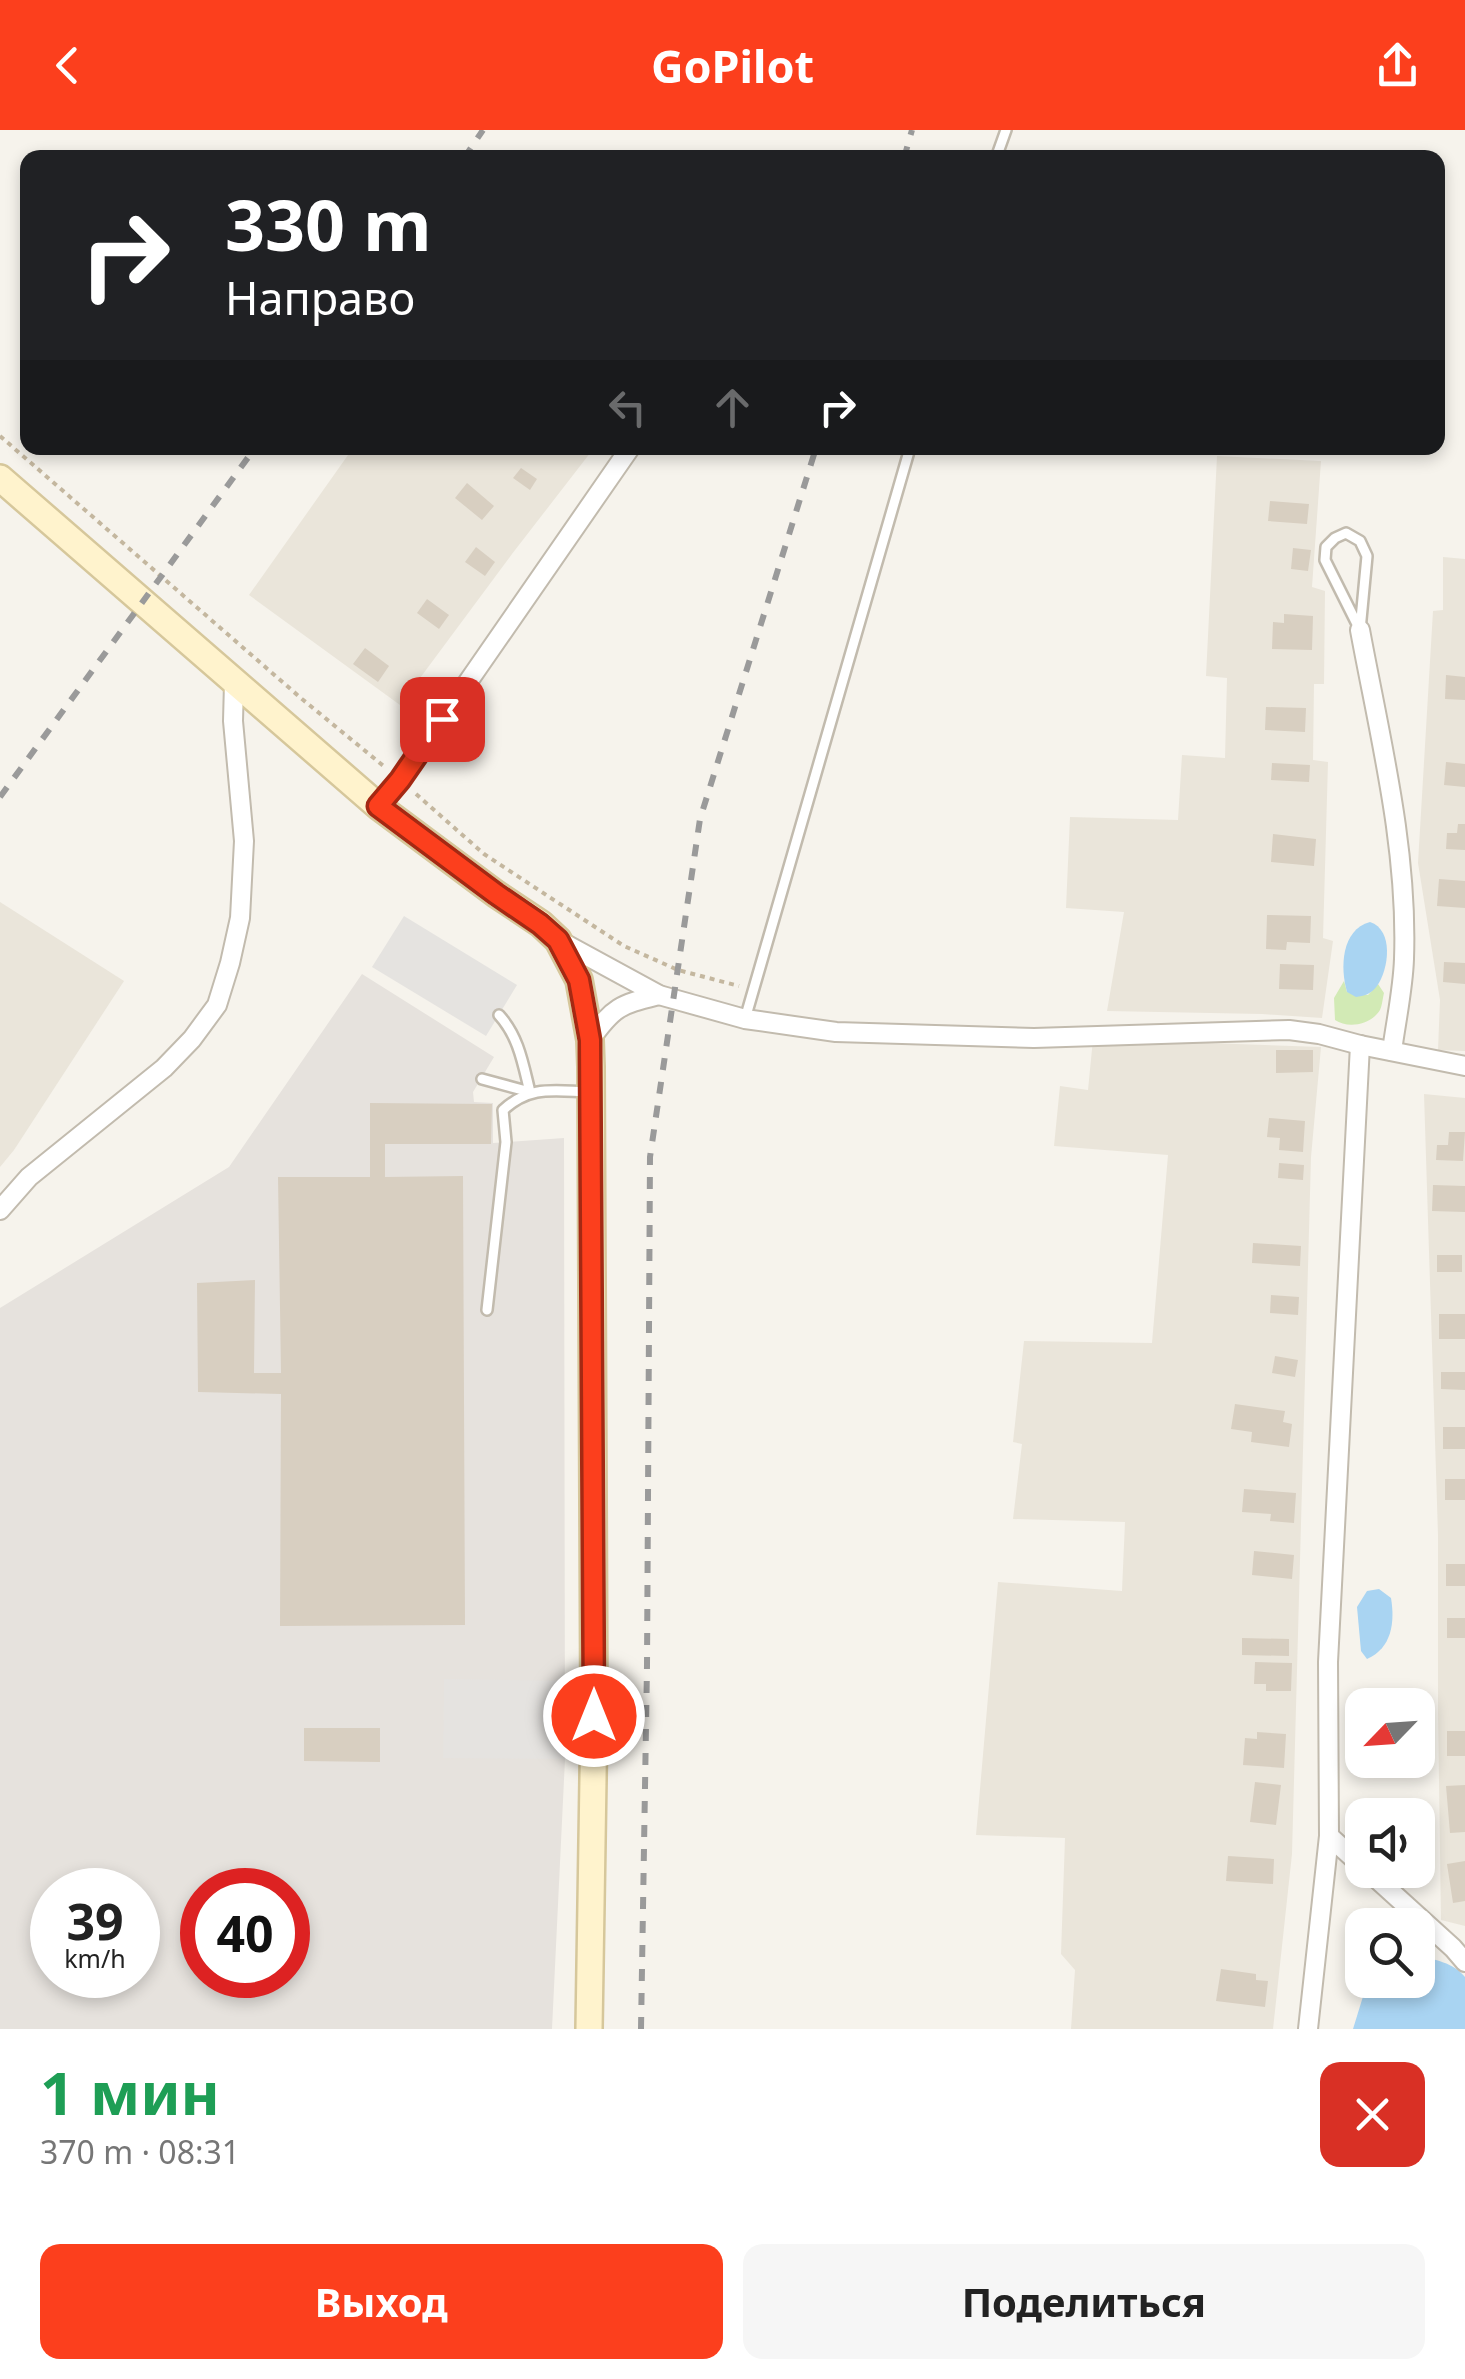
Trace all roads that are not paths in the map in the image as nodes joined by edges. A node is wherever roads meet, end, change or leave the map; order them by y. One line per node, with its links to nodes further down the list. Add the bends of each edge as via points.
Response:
1 (625, 455): 6 (street)
2 (908, 455): 10 (lane)
3 (0, 478): 5 (street)
4 (1360, 630): 4 (lane, via 1368,556 1346,533 1326,547 1326,560); 13 (street, via 1395,813 1404,916)
5 (234, 682): 6 (street); 18 (street, via 244,840 240,918 217,1005 164,1068 30,1177)
6 (378, 806): 7 (street)
7 (558, 940): 8 (street); 11 (street, via 579,980)
8 (659, 996): 10 (street); 11 (street, via 608,1014)
9 (499, 1015): 16 (lane, via 518,1045)
10 (745, 1020): 12 (street, via 836,1032 1034,1038 1289,1030)
11 (590, 1040): 17 (street)
12 (1360, 1045): 13 (street); 22 (street, via 1328,1662)
13 (1392, 1051): 14 (street)
14 (1465, 1066)
15 (482, 1079): 16 (lane)
16 (530, 1092): 17 (lane); 19 (lane, via 503,1110 506,1142)
17 (590, 1092): 21 (street)
18 (0, 1210)
19 (487, 1310)
20 (565, 1716): 21 (lane)
21 (594, 1716): 26 (street)
22 (1329, 1836): 23 (street); 27 (street)
23 (1345, 1850)
24 (1387, 1888): 25 (street)
25 (1461, 1954)
26 (589, 2029)
27 (1308, 2029)

